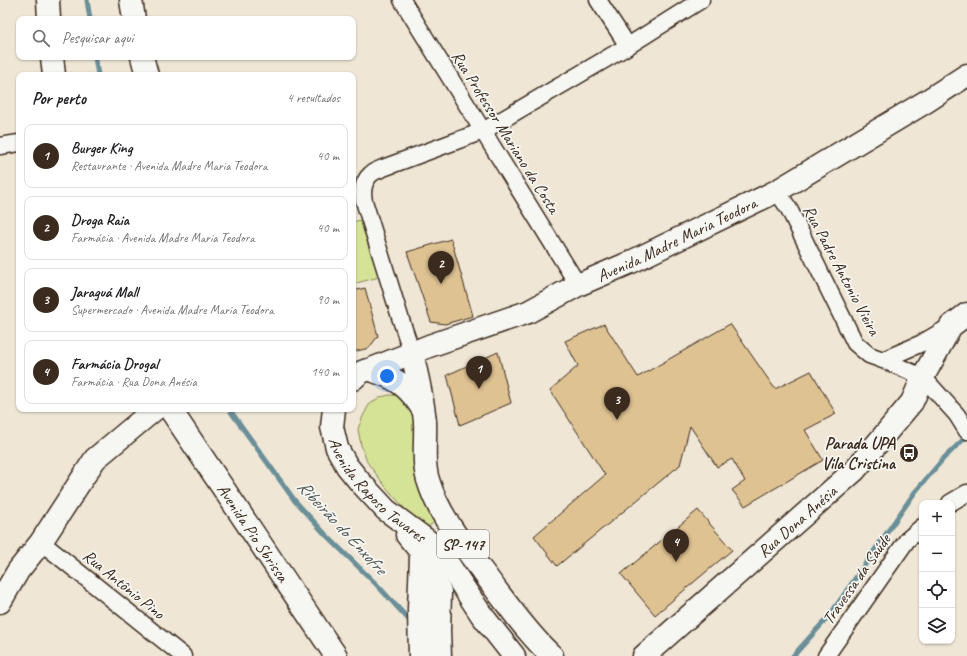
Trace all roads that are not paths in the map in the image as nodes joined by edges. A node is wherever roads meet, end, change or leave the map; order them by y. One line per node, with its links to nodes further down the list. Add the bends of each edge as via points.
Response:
1 (48, 0): 6 (main road)
2 (131, 0): 7 (main road)
3 (402, 0): 14 (street, Rua Professor Mariano da Costa)
4 (598, 0): 8 (street)
5 (701, 0): 8 (street)
6 (49, 16)
7 (134, 16)
8 (628, 46): 14 (street)
9 (52, 60): 11 (main road)
10 (143, 60): 12 (main road)
11 (54, 72)
12 (146, 72)
13 (967, 75): 17 (main road, Avenida Madre Maria Teodora)
14 (484, 131): 18 (street, Rua Professor Mariano da Costa); 20 (street, via 383,168 371,174 362,191)
15 (16, 143): 16 (street)
16 (0, 146)
17 (777, 191): 18 (main road, Avenida Madre Maria Teodora); 21 (street, Rua Padre Antonio Vieira, via 789,209 855,343 869,355)
18 (578, 285): 20 (main road, Avenida Madre Maria Teodora, via 528,312)
19 (959, 320): 21 (street, Rua Dona Anésia, via 922,343); 23 (main road, Rua Dona Anésia)
20 (412, 353): 22 (main road, Avenida Madre Maria Teodora); 24 (main road)
21 (883, 360): 23 (street, Rua Padre Antonio Vieira)
22 (359, 374): 24 (main road, Avenida Raposo Tavares / SP-147, via 387,376 398,382 415,397)
23 (923, 377): 28 (street, via 957,415); 41 (main road, Rua Dona Anésia, via 912,402 855,470)
24 (423, 411): 40 (main road, Avenida Raposo Tavares / SP-147, via 428,482 438,506 527,630)
25 (151, 412): 33 (main road, via 95,459)
26 (172, 412): 37 (main road, Avenida Pio Sbrissa)
27 (334, 412): 31 (main road, Avenida Raposo Tavares, via 332,427 337,448 347,466)
28 (967, 431)
29 (967, 493): 30 (street)
30 (955, 500)
31 (386, 510): 34 (main road); 39 (main road, Avenida Raposo Tavares, via 432,544)
32 (919, 530): 42 (street, Travessa da Saúde, via 907,540)
33 (41, 542): 35 (main road, via 18,571); 36 (street, Rua Antônio Pino)
34 (421, 552): 38 (main road, via 419,609); 38 (main road, via 440,592 439,631)
35 (0, 602)
36 (183, 656)
37 (336, 656)
38 (427, 656)
39 (514, 656)
40 (552, 656)
41 (644, 656)
42 (826, 656)

